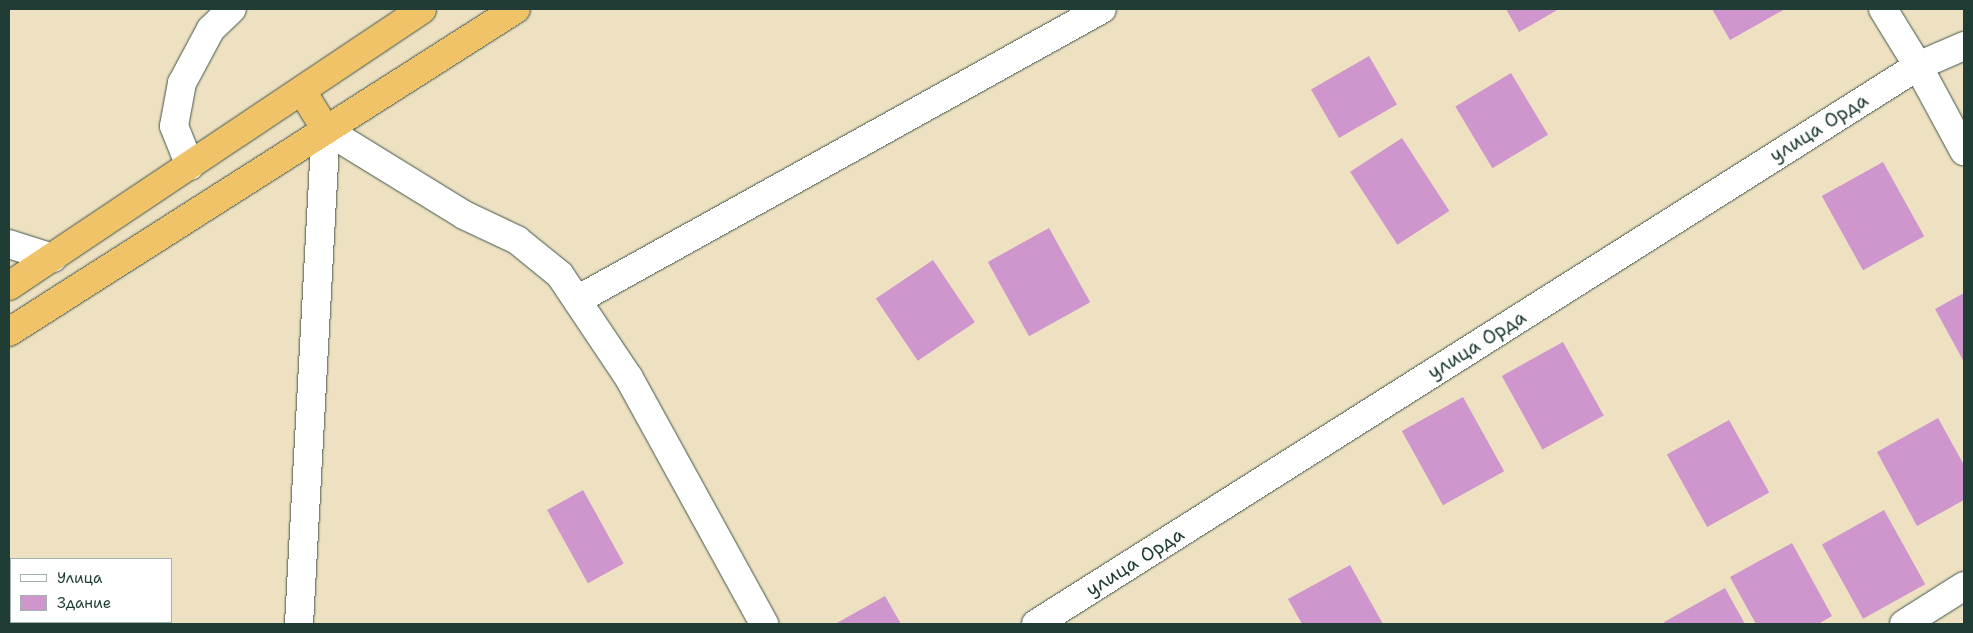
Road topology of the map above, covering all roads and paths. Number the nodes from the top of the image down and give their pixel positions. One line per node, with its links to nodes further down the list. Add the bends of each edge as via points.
1 (232, 9): 11 (street, via 211,28 182,83 174,126)
2 (422, 9): 8 (highway)
3 (516, 9): 9 (highway)
4 (1102, 9): 15 (street)
5 (1882, 9): 7 (street)
6 (1964, 46): 7 (street, улица Орда)
7 (1918, 66): 10 (street); 20 (street, улица Орда)
8 (302, 91): 9 (highway); 11 (highway)
9 (326, 130): 15 (street, via 464,215 517,240 560,275); 16 (highway); 18 (street)
10 (1964, 151)
11 (190, 166): 13 (highway)
12 (9, 244): 13 (street)
13 (53, 258): 14 (highway)
14 (9, 286)
15 (577, 300): 19 (street, via 629,378)
16 (9, 332)
17 (1964, 586): 21 (street)
18 (299, 624)
19 (764, 624)
20 (1036, 624)
21 (1904, 624)

